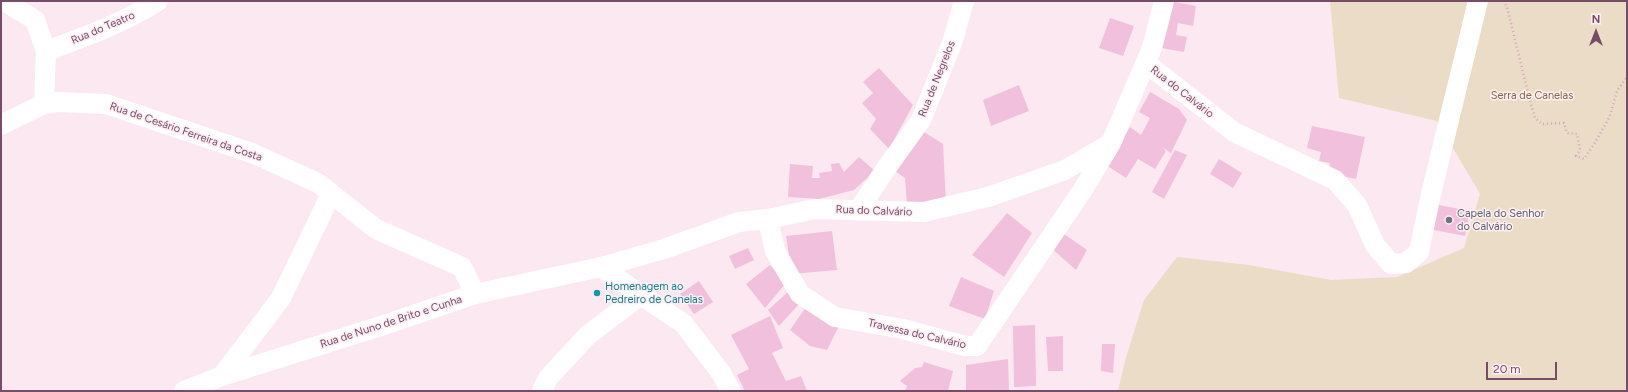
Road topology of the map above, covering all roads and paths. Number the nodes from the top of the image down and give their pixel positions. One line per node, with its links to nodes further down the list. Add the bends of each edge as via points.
1 (4, 1): 7 (street, via 35,20)
2 (158, 1): 7 (street, Rua do Teatro, via 99,31)
3 (964, 1): 14 (street, Rua de Negrelos, via 952,43 921,120)
4 (1164, 1): 8 (street)
5 (1478, 1): 8 (street, Rua do Calvário, via 1419,252 1406,263 1391,264 1375,245 1357,205 1335,180 1234,132)
6 (1503, 1): 9 (path, via 1507,7 1535,118 1542,124 1564,123 1567,133 1577,134 1580,150 1576,156 1584,159 1596,143 1610,116 1617,91)
7 (46, 51): 10 (street)
8 (1146, 63): 12 (street, Rua do Calvário)
9 (1627, 77)
10 (44, 104): 11 (street, Rua de Cesário Ferreira da Costa); 13 (street, Rua de Cesário Ferreira da Costa, via 106,104 252,153 318,183)
11 (1, 124)
12 (1111, 143): 14 (street, Rua do Calvário, via 1065,170 988,197 924,212); 15 (street, Travessa do Calvário, via 1082,191 977,346 965,346 903,329 835,317 800,294 775,251)
13 (331, 194): 17 (street, Rua de Cesário Ferreira da Costa, via 376,229 462,267); 19 (street, via 281,298)
14 (858, 211): 15 (street, Rua do Calvário, via 815,209)
15 (768, 219): 16 (street, Rua do Calvário, via 739,222 664,249)
16 (601, 266): 17 (street, Rua de Nuno de Brito e Cunha); 18 (street)
17 (475, 294): 19 (street, Rua de Nuno de Brito e Cunha)
18 (641, 295): 21 (street, via 588,336 548,378); 22 (street, via 684,324)
19 (222, 376): 20 (street, Rua de Nuno de Brito e Cunha)
20 (184, 391)
21 (542, 391)
22 (731, 391)

